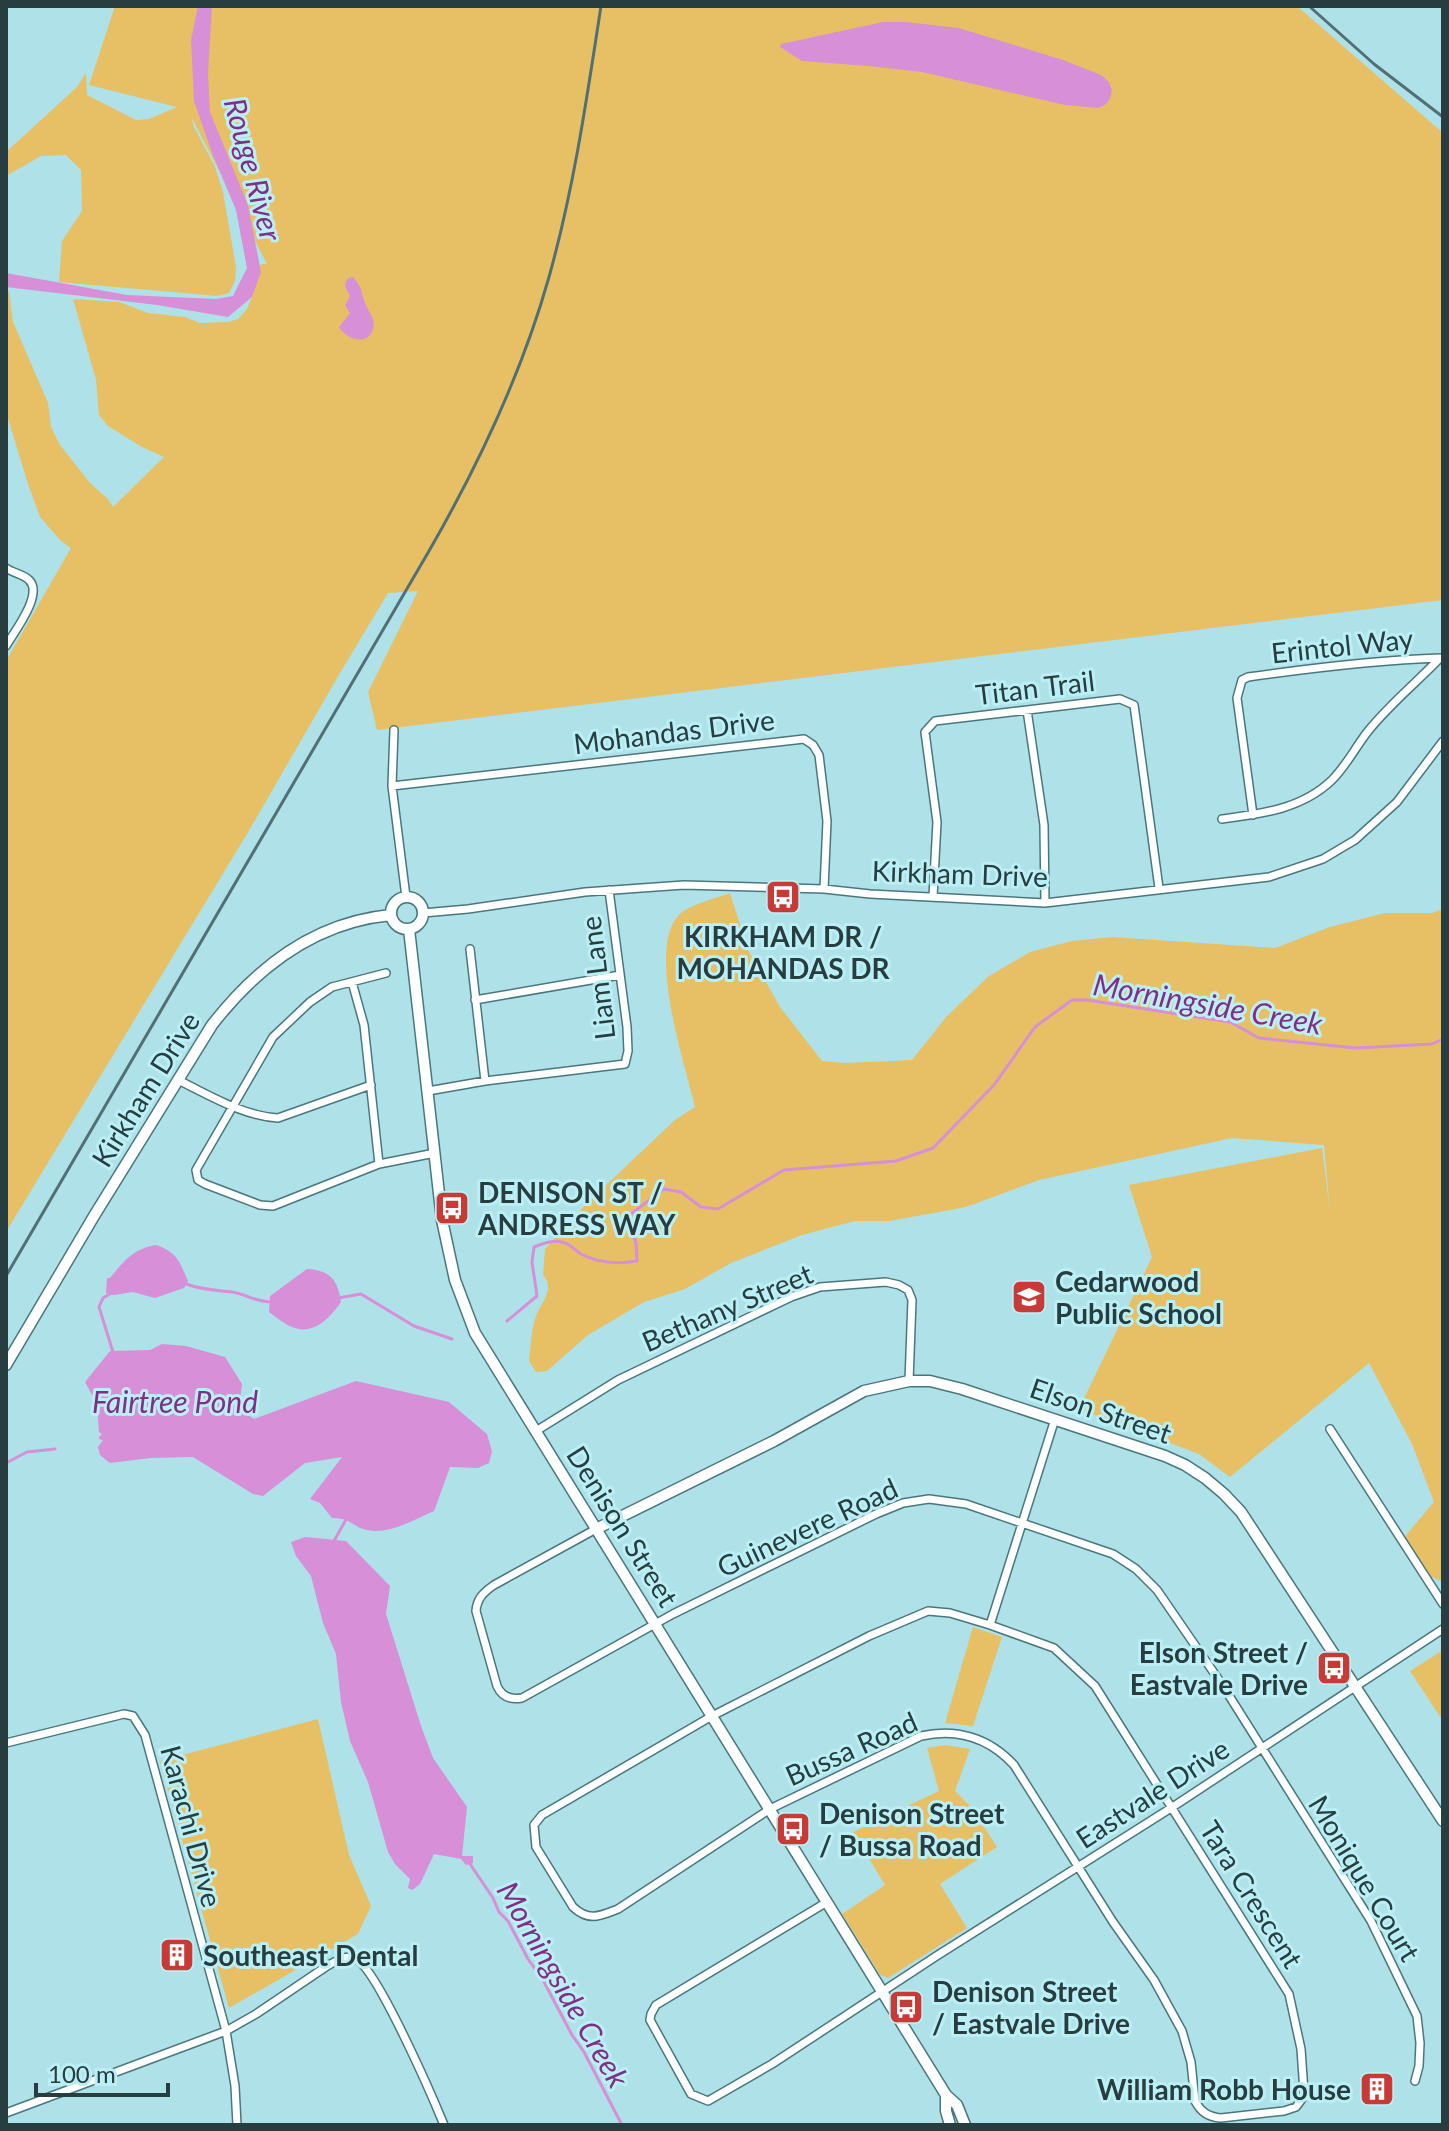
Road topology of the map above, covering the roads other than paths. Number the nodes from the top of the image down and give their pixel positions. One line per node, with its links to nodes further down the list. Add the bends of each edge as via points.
1 (6, 568): 2 (street, via 26,577 34,591)
2 (6, 646)
3 (1442, 658): 8 (street, via 1368,731 1330,782 1301,801); 8 (street, Erintol Way, via 1242,680 1237,698)
4 (1027, 710): 10 (street, Titan Trail, via 1120,699 1134,705); 14 (street, Titan Trail, via 935,721 925,732 937,822); 15 (street, via 1044,825)
5 (394, 730): 7 (street)
6 (1443, 741): 10 (street, Kirkham Drive, via 1397,802 1355,840 1323,859 1269,877)
7 (392, 786): 11 (street, Mohandas Drive, via 804,739 819,755 827,821); 13 (street)
8 (1253, 815): 9 (street)
9 (1222, 819)
10 (1159, 888): 15 (street, Kirkham Drive)
11 (824, 889): 12 (street, Kirkham Drive, via 684,885); 14 (street, Kirkham Drive)
12 (609, 890): 16 (street, Kirkham Drive); 21 (street, Liam Lane)
13 (406, 897): 16 (street, via 419,903); 17 (street, via 396,901)
14 (933, 897): 15 (street, Kirkham Drive)
15 (1045, 903)
16 (423, 913): 18 (street, via 420,923)
17 (391, 915): 18 (street, via 396,925); 24 (street, Kirkham Drive, via 348,922 271,962 225,1008)
18 (409, 929): 27 (street, Denison Street)
19 (470, 949): 23 (street)
20 (386, 973): 22 (street)
21 (620, 975): 23 (street); 25 (street, Liam Lane, via 627,1027 625,1064)
22 (352, 982): 26 (street, via 364,1025); 28 (street, via 332,987 310,1002 273,1037)
23 (475, 1000): 25 (street)
24 (178, 1080): 28 (street); 31 (street, Kirkham Drive)
25 (485, 1081): 27 (street)
26 (371, 1085): 28 (street, via 278,1118); 30 (street)
27 (428, 1091): 29 (street, Denison Street)
28 (232, 1106): 30 (street, via 196,1170 205,1184 273,1206)
29 (435, 1153): 30 (street); 35 (street, Denison Street, via 448,1252 465,1309)
30 (379, 1164)
31 (6, 1365)
32 (909, 1381): 33 (street, Elson Street, via 962,1389); 35 (street, Bethany Street, via 908,1290 886,1282 820,1287 618,1380); 37 (street, Elson Street, via 864,1391)
33 (1055, 1419): 36 (street); 42 (street, Elson Street, via 1165,1456 1224,1494 1251,1526)
34 (1330, 1429): 38 (street)
35 (536, 1431): 37 (street, Denison Street)
36 (1022, 1524): 39 (street, Guinevere Road, via 966,1504 929,1499 903,1503); 40 (street); 45 (street, Guinevere Road, via 1113,1554 1136,1569 1157,1590)
37 (596, 1529): 39 (street, Denison Street); 39 (street, Guinevere Road, via 480,1597 476,1611 500,1693 522,1698)
38 (1443, 1604)
39 (655, 1624): 43 (street, Denison Street)
40 (990, 1625): 43 (street, via 928,1611); 46 (street, via 1054,1648 1095,1686)
41 (1443, 1629): 42 (street, Eastvale Drive)
42 (1356, 1685): 45 (street, Eastvale Drive); 48 (street, Elson Street)
43 (712, 1716): 47 (street, Denison Street); 47 (street, Bussa Road, via 548,1810 534,1825 536,1847 573,1907 588,1917 618,1909)
44 (6, 1743): 52 (street, Karachi Drive, via 133,1716 145,1735)
45 (1262, 1749): 46 (street, Eastvale Drive); 53 (street, Monique Court, via 1371,1921 1408,1996 1420,2043)
46 (1171, 1808): 49 (street, Eastvale Drive); 49 (street, Tara Crescent, via 1289,1994 1304,2092 1296,2107 1221,2118 1205,2114 1195,2101 1182,2031)
47 (770, 1809): 49 (street, Bussa Road, via 912,1740 958,1734 985,1742 1014,1765); 50 (street, Denison Street)
48 (1443, 1821)
49 (1078, 1867): 51 (street, Eastvale Drive)
50 (827, 1902): 51 (street, Denison Street); 51 (street, Eastvale Drive, via 656,2005 650,2020 691,2094 708,2101 717,2097)
51 (882, 1991): 54 (street, Denison Street)
52 (226, 2031): 55 (street); 56 (street, Karachi Drive); 57 (street, via 339,1959 359,1960 381,1992)
53 (1415, 2081)
54 (946, 2095): 58 (street, Denison Street); 59 (street, Denison Street)
55 (6, 2113)
56 (237, 2125)
57 (444, 2125)
58 (950, 2125)
59 (965, 2125)

